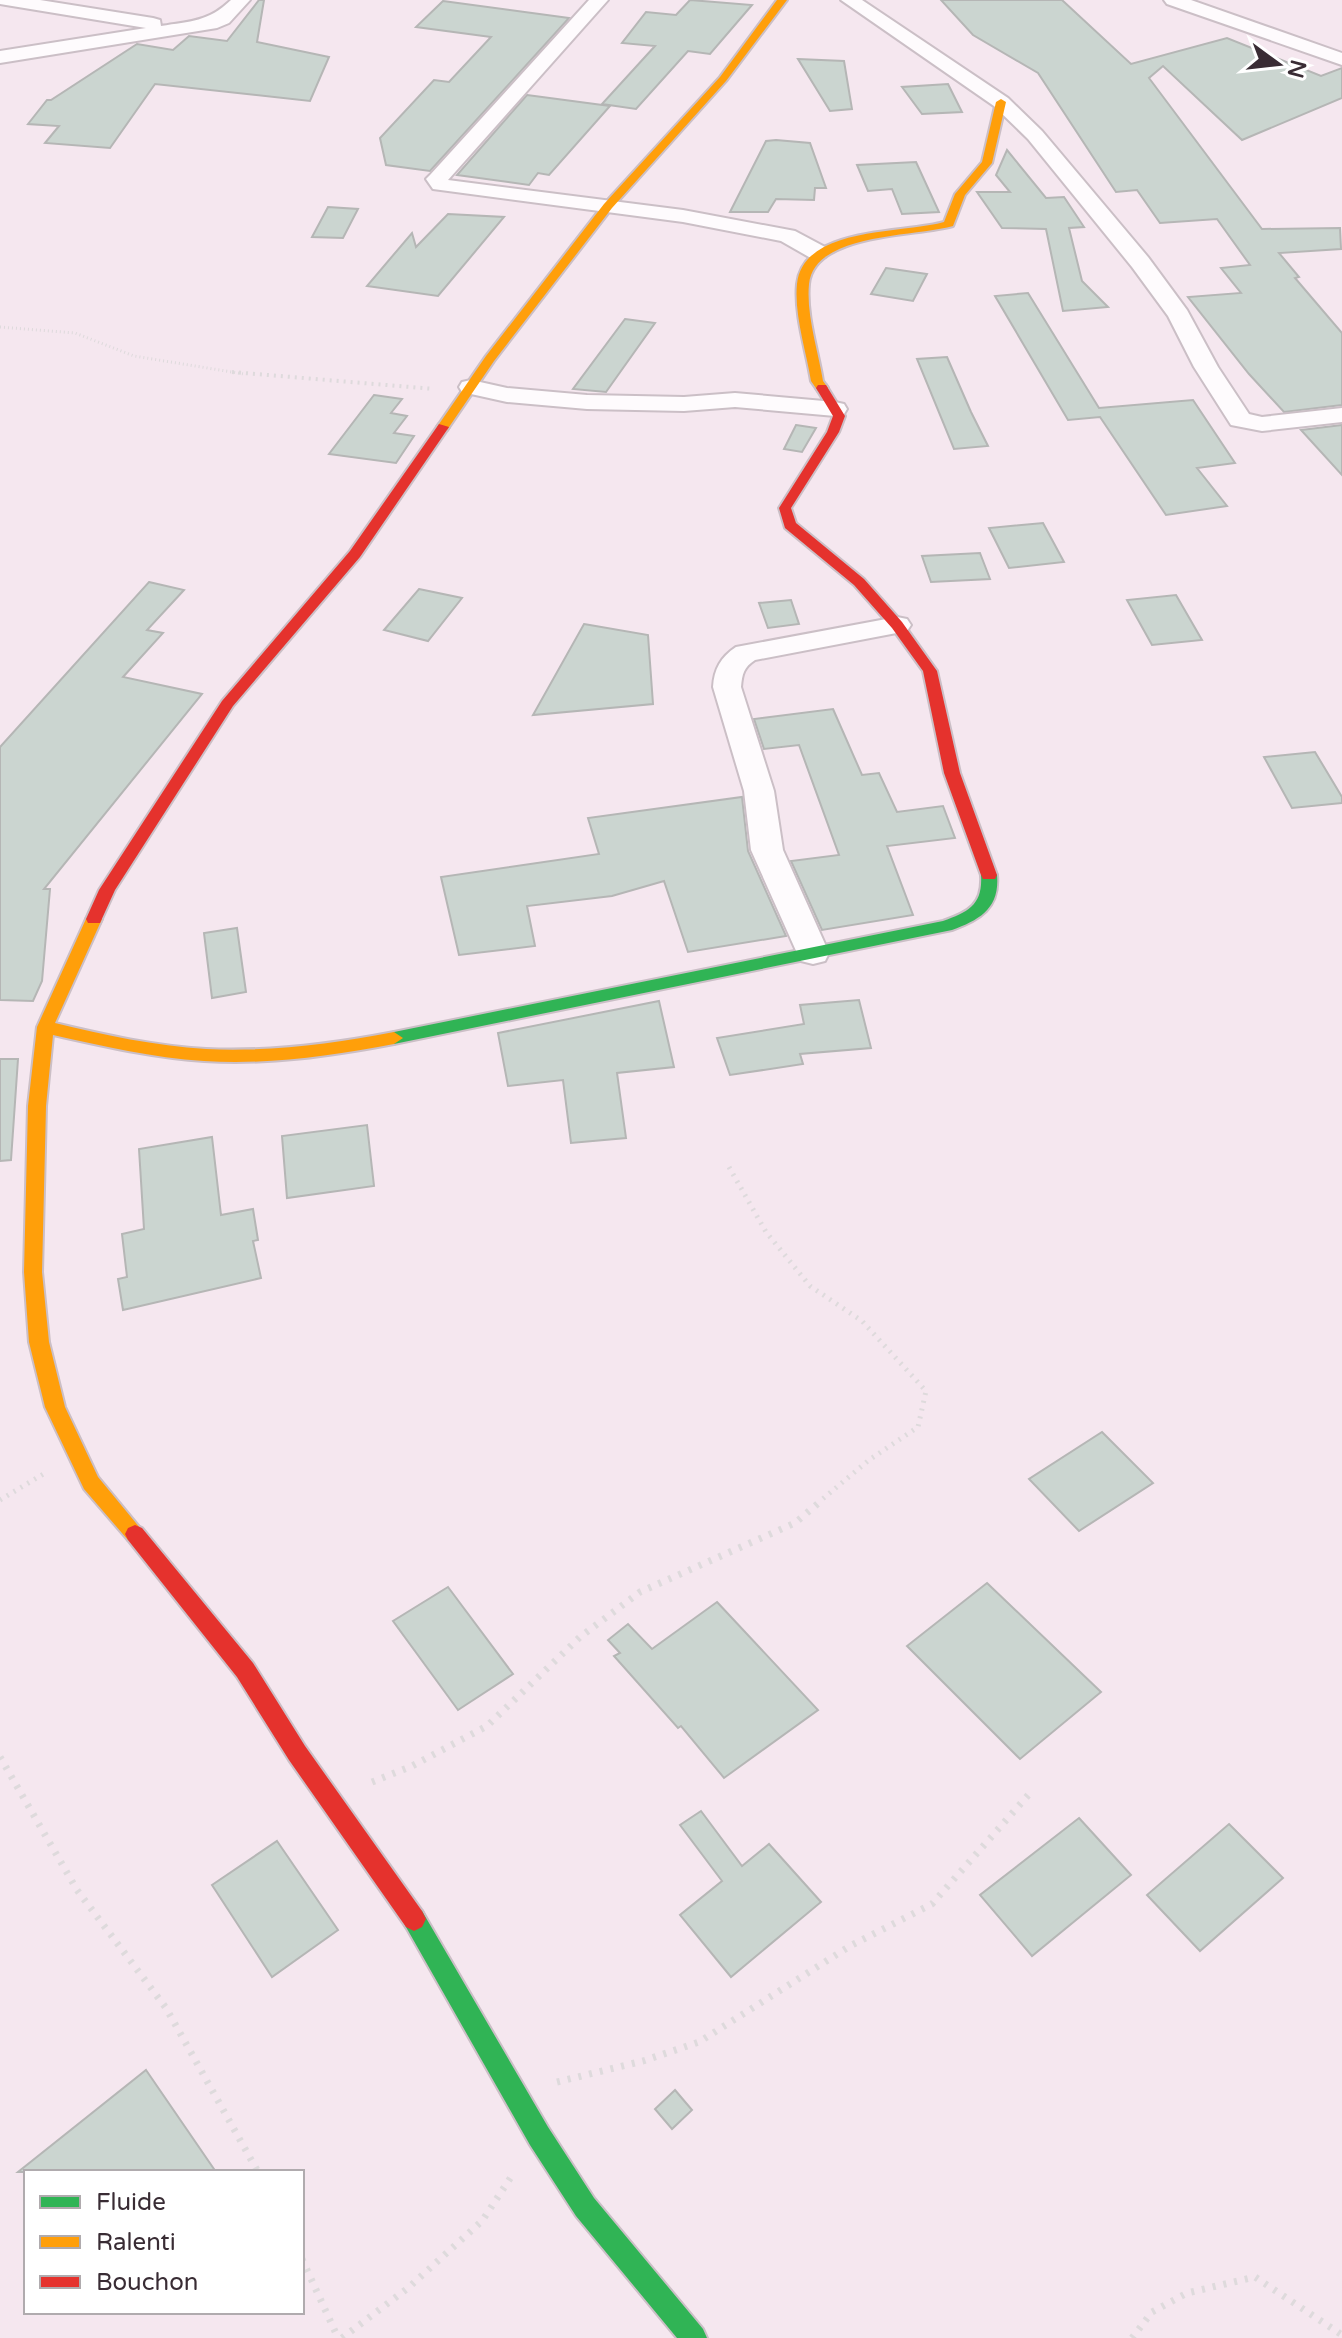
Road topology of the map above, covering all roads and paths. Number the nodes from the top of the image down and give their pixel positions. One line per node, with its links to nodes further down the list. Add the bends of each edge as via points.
1 (6, 0): 7 (street); 8 (street)
2 (241, 0): 9 (street, via 217,22)
3 (599, 0): 14 (street, via 437,179 451,188)
4 (782, 0): 14 (street, via 723,79)
5 (850, 0): 13 (street)
6 (1173, 0): 12 (street)
7 (0, 5)
8 (96, 14): 9 (street); 10 (street, via 65,22)
9 (183, 28): 10 (street)
10 (47, 50): 11 (street)
11 (0, 57)
12 (1342, 59)
13 (1001, 102): 15 (street, via 987,163 961,190 949,223 846,241); 20 (street, via 1065,168 1140,262 1179,315 1240,420 1262,424)
14 (608, 206): 15 (street, via 787,236); 17 (street)
15 (817, 252): 19 (street, via 804,266 803,280 817,381)
16 (0, 327): 18 (path, via 75,333 134,356 248,375)
17 (471, 387): 19 (street, via 587,402 735,400); 23 (street, via 355,554 227,704 107,890)
18 (444, 389)
19 (835, 409): 21 (street, via 837,424 789,498 786,518 859,582)
20 (1342, 415)
21 (897, 625): 22 (street, via 746,653 728,672 727,687 759,791 767,850); 22 (street, via 930,671 952,773 991,887 974,917)
22 (813, 953): 23 (street, via 298,1052 229,1056 167,1051)
23 (45, 1027): 25 (street, via 37,1106 33,1272 39,1342 55,1407)
24 (729, 1167): 29 (path, via 766,1232 810,1286 862,1321 926,1391 918,1427 869,1460 795,1523 640,1592 580,1637 487,1726 412,1766)
25 (78, 1455): 26 (path); 29 (street, via 91,1483 245,1670)
26 (0, 1500)
27 (0, 1757): 32 (path, via 77,1890 166,2008)
28 (1030, 1793): 30 (path, via 932,1904 850,1946 699,2042)
29 (330, 1800): 30 (street, via 402,1899)
30 (514, 2093): 31 (street)
31 (539, 2136): 35 (path, via 482,2221 408,2288); 36 (street, via 585,2207)
32 (257, 2170)
33 (304, 2263): 35 (path)
34 (1342, 2335): 37 (path, via 1255,2277 1187,2293 1152,2312)
35 (340, 2338)
36 (694, 2338)
37 (1132, 2338)

